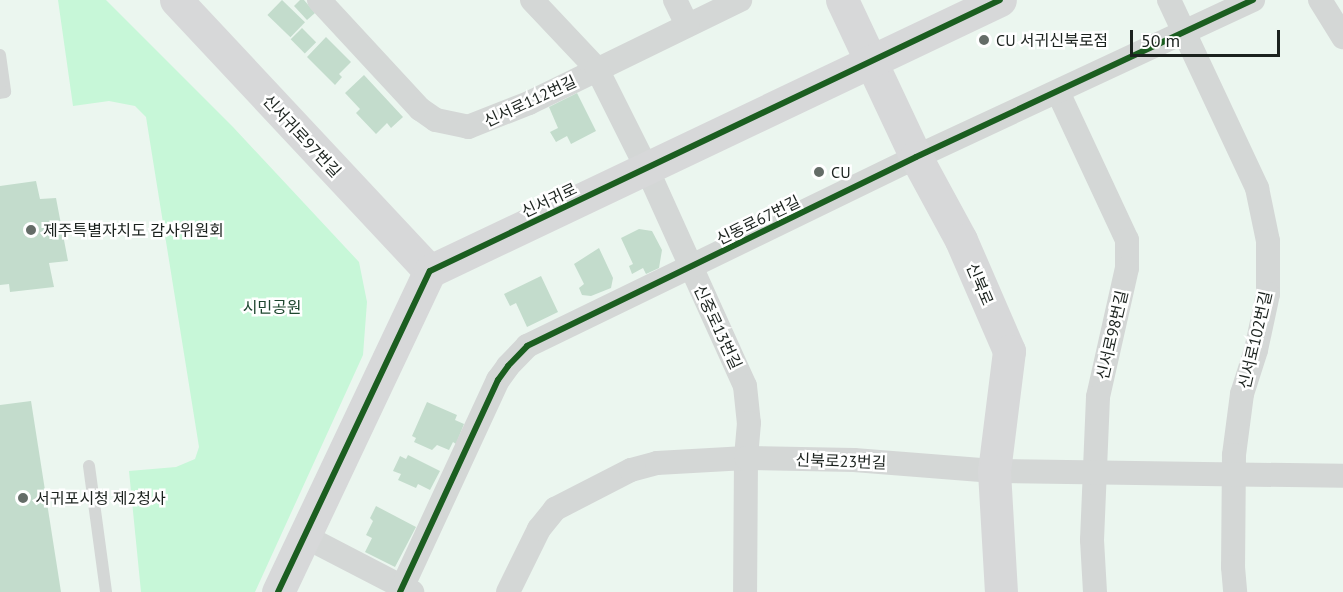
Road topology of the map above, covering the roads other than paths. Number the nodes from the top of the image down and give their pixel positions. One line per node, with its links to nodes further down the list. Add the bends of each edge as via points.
1 (176, 0): 22 (street, 신서귀로97번길)
2 (319, 0): 16 (street, 신서로112번길, via 420,109 452,125 468,128 488,122)
3 (532, 0): 16 (street, 신중로13번길)
4 (675, 0): 11 (street)
5 (740, 0): 11 (street, 신서로112번길)
6 (842, 0): 15 (street, 신북로)
7 (1000, 0): 15 (street, 신서귀로)
8 (1169, 0): 12 (street, 신서로102번길)
9 (1253, 0): 12 (street, 신동로67번길)
10 (1320, 0): 13 (street)
11 (687, 25): 16 (street, 신서로112번길)
12 (1184, 33): 18 (street, 신동로67번길); 27 (street, 신서로102번길, via 1257,188 1268,241 1268,294 1242,394)
13 (1343, 37)
14 (0, 55): 17 (lane, via 5,92)
15 (871, 61): 19 (street, 신북로); 20 (street, 신서귀로)
16 (597, 69): 20 (street, 신중로13번길)
17 (0, 93)
18 (1058, 93): 19 (street, 신동로67번길); 26 (street, 신서로98번길, via 1127,240 1127,268 1098,397)
19 (916, 157): 21 (street, 신동로67번길); 25 (street, 신북로, via 962,240 1009,351)
20 (646, 169): 21 (street, 신중로13번길); 22 (street, 신서귀로)
21 (690, 268): 23 (street, 신중로13번길, via 745,386); 30 (street, 신동로67번길, via 527,346 508,366 498,380)
22 (429, 271): 29 (street)
23 (746, 458): 25 (street, 신북로23번길, via 854,460); 33 (street, 신북로23번길, via 645,466 565,502 539,529); 34 (street, 신중로13번길)
24 (89, 466): 31 (lane)
25 (994, 471): 26 (street, 신북로23번길); 35 (street, 신북로)
26 (1095, 473): 27 (street, 신북로23번길); 36 (street, 신서로98번길)
27 (1233, 475): 28 (street, 신북로23번길); 37 (street, 신서로102번길)
28 (1343, 476)
29 (304, 536): 30 (street); 32 (street)
30 (404, 590)
31 (106, 592)
32 (278, 592)
33 (508, 592)
34 (745, 592)
35 (1001, 592)
36 (1095, 592)
37 (1235, 592)

